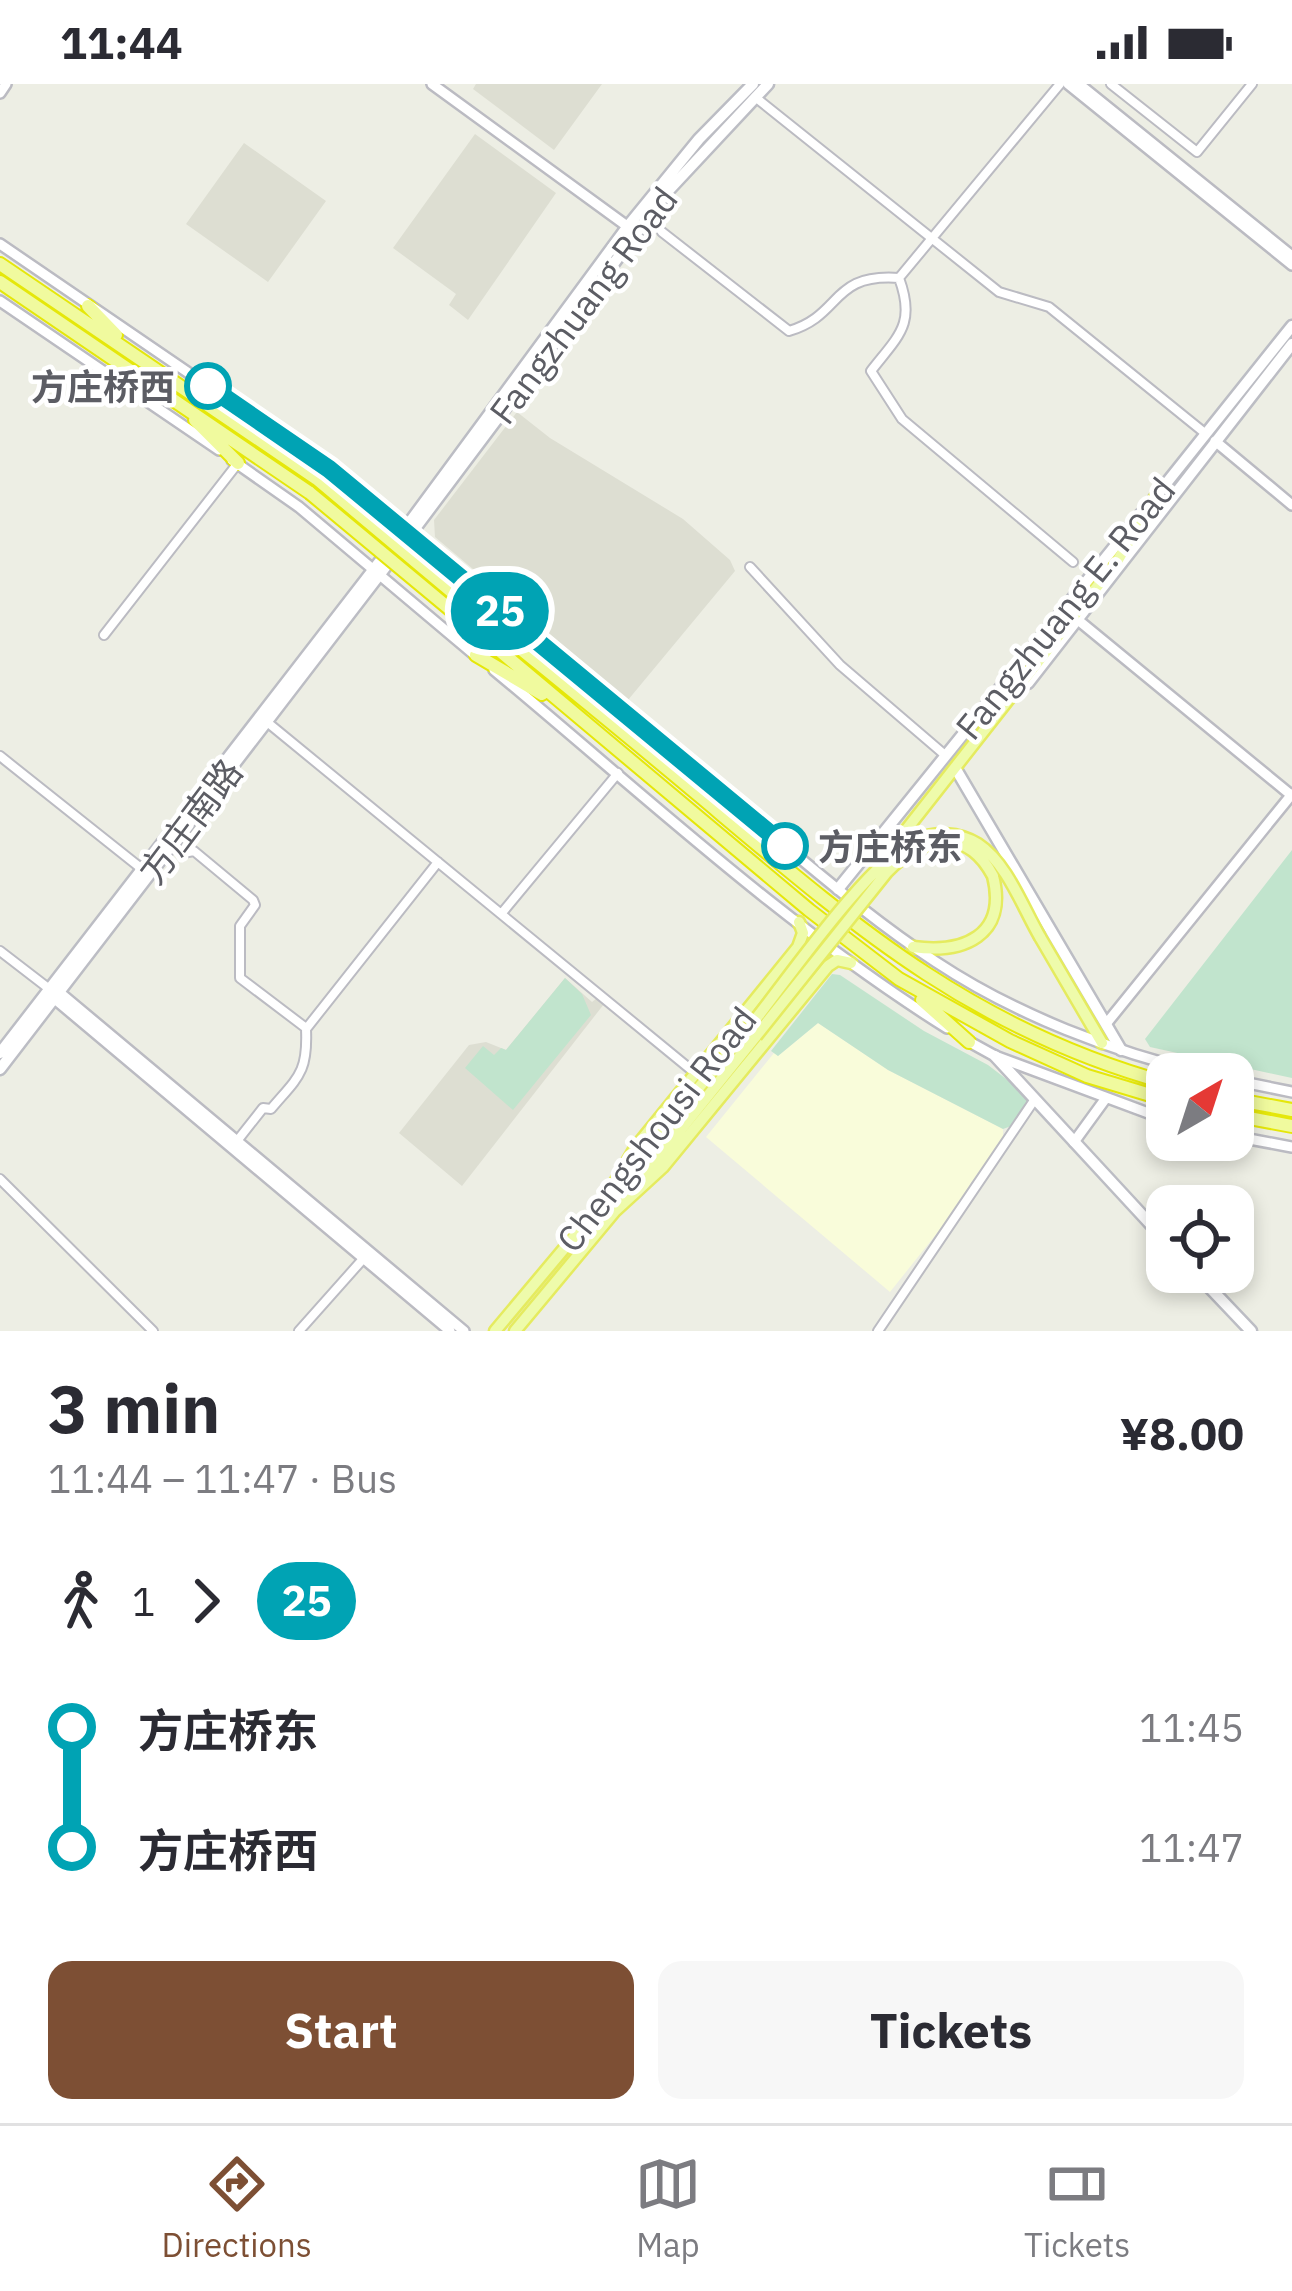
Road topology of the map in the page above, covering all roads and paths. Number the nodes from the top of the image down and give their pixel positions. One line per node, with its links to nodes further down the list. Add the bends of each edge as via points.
1 (7, 84): 9 (street)
2 (432, 84): 10 (street)
3 (767, 84): 8 (main road)
4 (1064, 84): 12 (street); 16 (street)
5 (1111, 84): 6 (street, via 1198,152)
6 (1252, 84)
7 (1084, 86): 14 (street)
8 (754, 91): 10 (main road, Fangzhuang Road, via 699,139); 12 (street)
9 (0, 93)
10 (632, 229): 29 (main road, Fangzhuang Road)
11 (662, 232): 17 (street, via 789,332 813,324 856,280)
12 (929, 240): 17 (street); 25 (street, via 999,292 1049,307)
13 (0, 244): 20 (street)
14 (1292, 256)
15 (0, 264): 23 (highway)
16 (1292, 266)
17 (898, 278): 30 (street, via 908,304 904,328 871,371 902,419)
18 (0, 282): 24 (highway)
19 (0, 301): 26 (street)
20 (88, 306): 23 (highway); 29 (street, via 297,445)
21 (1292, 326): 25 (main road, Fangzhuang E. Road)
22 (1292, 344): 25 (main road)
23 (138, 357): 34 (highway, bridge, via 317,479)
24 (178, 402): 26 (highway); 34 (highway, bridge)
25 (1210, 438): 27 (main road, Fangzhuang E. Road); 28 (street); 33 (main road)
26 (238, 464): 32 (street); 35 (street)
27 (1156, 496): 39 (main road, Fangzhuang E. Road); 49 (main road, bridge, via 1118,560)
28 (1292, 505)
29 (407, 532): 32 (main road, Fangzhuang Road); 45 (street)
30 (1073, 562)
31 (750, 567): 39 (street, via 840,665)
32 (375, 570): 36 (street); 38 (main road, 方庄南路); 48 (main road, 方庄南路)
33 (1078, 620): 41 (main road); 44 (street)
34 (485, 629): 37 (highway); 42 (highway)
35 (104, 635)
36 (476, 656): 37 (highway); 43 (street)
37 (569, 709): 57 (highway)
38 (266, 721): 46 (main road, 方庄南路); 47 (street)
39 (945, 754): 50 (main road, Fangzhuang E. Road)
40 (1, 759): 48 (street)
41 (957, 771): 51 (main road); 61 (main road)
42 (672, 772): 45 (highway); 72 (highway, via 933,981 1050,1041)
43 (618, 773): 52 (street); 53 (street)
44 (1292, 795): 61 (street)
45 (736, 805): 50 (street)
46 (172, 844): 58 (main road, 方庄南路); 62 (street, via 194,851 253,900 240,926 240,978)
47 (438, 862): 52 (street); 62 (street)
48 (142, 869): 58 (main road, 方庄南路)
49 (868, 879): 63 (main road, bridge); 65 (main road, bridge, via 932,835 959,836 990,855)
50 (838, 889): 51 (street)
51 (853, 901): 54 (street)
52 (502, 914): 71 (street)
53 (799, 922): 56 (street); 59 (main road, Chengshousi Road, via 798,947)
54 (913, 946): 63 (main road, bridge, via 952,949 977,937 994,911 992,876 979,856 933,842 909,853); 65 (street, via 1020,1008)
55 (0, 951): 58 (street)
56 (851, 963): 60 (main road, Chengshousi Road, via 827,966); 64 (street)
57 (899, 979): 64 (highway); 75 (highway, via 1010,1041)
58 (54, 994): 67 (main road); 70 (main road, 方庄南路); 84 (street); 91 (street)
59 (753, 1003): 60 (main road, via 775,1002); 71 (main road, Chengshousi Road)
60 (779, 1024): 89 (main road, Chengshousi Road, via 663,1167)
61 (1106, 1024): 66 (main road)
62 (307, 1029): 84 (street, via 302,1072)
63 (752, 1032): 88 (main road); 89 (main road)
64 (969, 1042): 68 (street)
65 (1102, 1043): 66 (street)
66 (1121, 1050): 69 (street)
67 (0, 1053)
68 (995, 1056): 76 (street); 77 (main road)
69 (1146, 1058)
70 (0, 1070)
71 (695, 1073): 88 (main road, Chengshousi Road)
72 (1146, 1075)
73 (1254, 1084): 74 (street)
74 (1292, 1092)
75 (1146, 1094)
76 (1106, 1098): 80 (street); 85 (street)
77 (1035, 1100): 85 (main road); 100 (street)
78 (1254, 1104): 79 (highway)
79 (1292, 1110)
80 (1146, 1112)
81 (1254, 1119): 82 (highway)
82 (1292, 1126)
83 (1254, 1140): 86 (street)
84 (237, 1141): 97 (street)
85 (1074, 1142): 90 (main road)
86 (1292, 1147)
87 (0, 1179): 94 (street)
88 (604, 1201): 98 (main road, Chengshousi Road)
89 (615, 1211): 99 (main road, Chengshousi Road)
90 (1146, 1219)
91 (363, 1258): 95 (street); 96 (street)
92 (1214, 1293): 93 (main road)
93 (1246, 1329)
94 (153, 1331)
95 (299, 1331)
96 (450, 1331)
97 (464, 1331)
98 (495, 1331)
99 (515, 1331)
100 (878, 1331)

